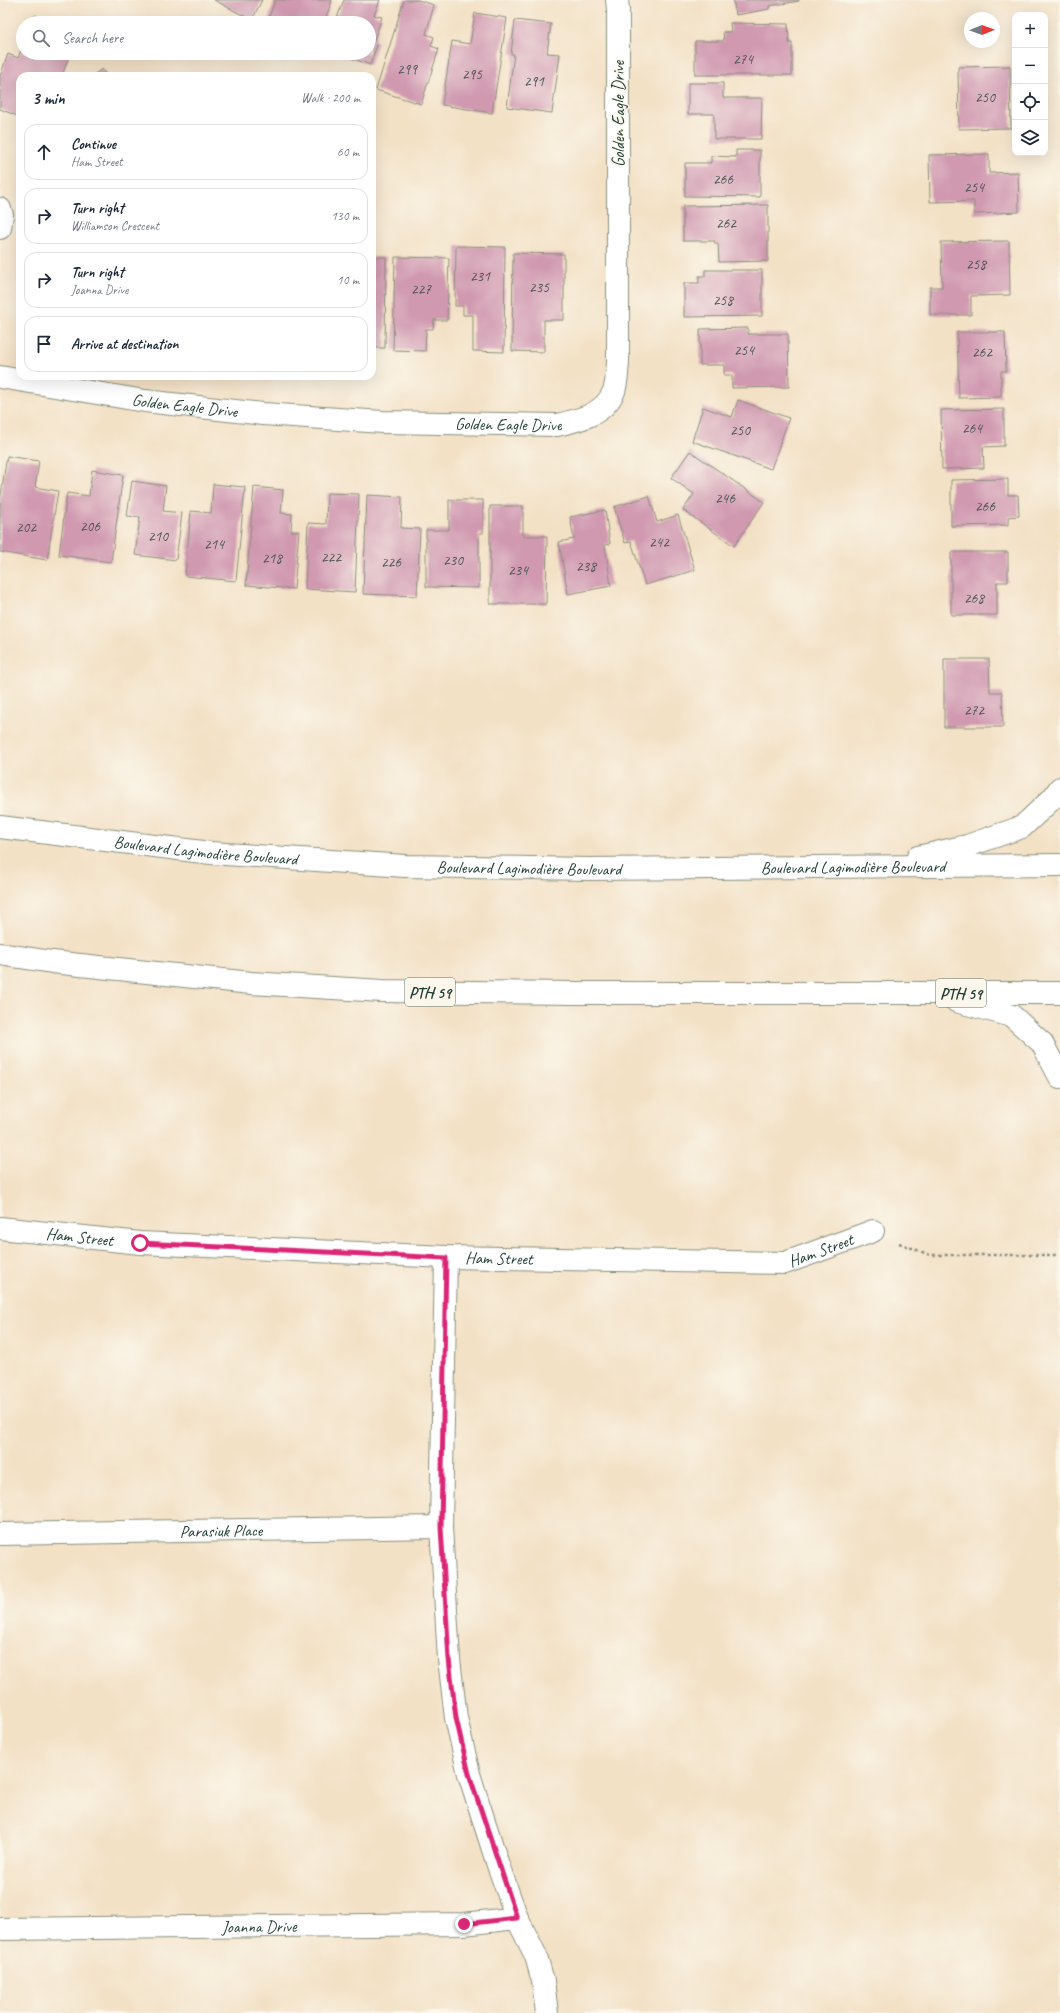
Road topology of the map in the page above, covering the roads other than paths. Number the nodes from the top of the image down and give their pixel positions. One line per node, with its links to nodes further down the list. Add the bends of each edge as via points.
1 (616, 0): 6 (street, Golden Eagle Drive, via 618,363 614,391 600,411 583,419 557,425 383,422 263,414 145,401)
2 (0, 209): 3 (street)
3 (0, 228)
4 (0, 377): 5 (street, Golden Eagle Drive)
5 (16, 380)
6 (18, 380)
7 (1060, 788): 10 (street, via 1022,827 968,846)
8 (0, 827): 10 (street, Boulevard Lagimodière Boulevard, via 211,853 405,866)
9 (1060, 865): 10 (street, Boulevard Lagimodière Boulevard)
10 (880, 866)
11 (0, 954): 12 (street, PTH 59, via 52,962 252,983 382,991)
12 (863, 993): 13 (street, PTH 59); 14 (street, via 963,1002 1012,1016 1042,1043)
13 (1060, 993)
14 (1060, 1077)
15 (0, 1228): 17 (street, Ham Street, via 140,1243)
16 (872, 1232): 17 (street, Ham Street, via 785,1263)
17 (446, 1258): 18 (street)
18 (441, 1527): 19 (street, Parasiuk Place); 20 (street, via 449,1659 456,1718 469,1774)
19 (0, 1534)
20 (517, 1918): 21 (street, Joanna Drive, via 464,1924); 22 (street, via 536,1956 543,1981)
21 (0, 1929)
22 (547, 2013)

